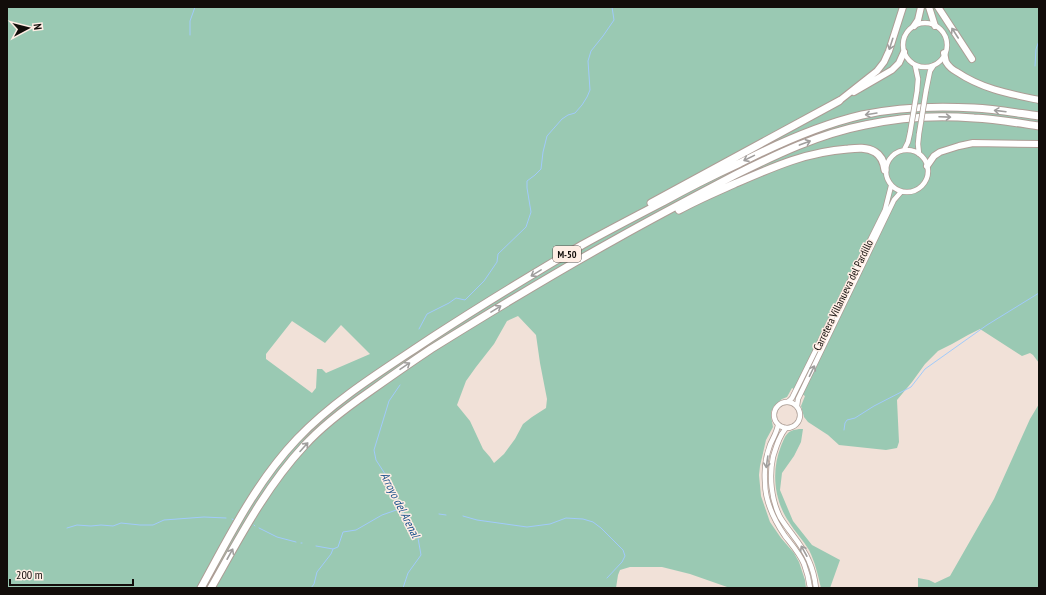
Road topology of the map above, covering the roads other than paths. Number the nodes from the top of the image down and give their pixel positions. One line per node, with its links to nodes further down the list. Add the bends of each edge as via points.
1 (903, 7): 13 (highway, one-way to 13, via 884,62)
2 (921, 7): 5 (highway)
3 (929, 7): 6 (highway)
4 (938, 7): 9 (highway, one-way to 4)
5 (914, 26): 6 (street, via 928,23); 7 (street, via 904,40)
6 (935, 26): 8 (street, via 945,38)
7 (904, 52): 10 (street); 13 (highway, via 892,70)
8 (944, 53): 11 (street); 12 (highway, via 951,68 966,78 994,90)
9 (972, 59)
10 (915, 65): 11 (street); 17 (street, bridge, via 917,91 910,133)
11 (934, 65): 18 (street, bridge, via 930,71 926,91 919,134)
12 (1039, 100)
13 (839, 101): 23 (highway, via 632,214)
14 (1039, 116): 23 (highway, M-50, one-way to 23, via 975,108 937,107 902,109 828,124 755,155)
15 (1039, 126): 24 (highway, M-50, one-way to 15, via 760,163 831,133 874,123 938,116)
16 (1039, 144): 19 (highway, via 973,143 940,152)
17 (904, 150): 18 (street); 20 (street, via 889,159)
18 (919, 154): 19 (street)
19 (927, 166): 22 (street, via 928,173 923,186 913,192)
20 (886, 170): 21 (street); 24 (highway, via 878,154 865,148 819,152 797,158 690,204 619,241)
21 (891, 186): 22 (street); 25 (street, Carretera Villanueva del Pardillo, via 885,210)
22 (901, 192): 26 (street, Carretera Villanueva del Pardillo, one-way to 22, via 798,399 894,200)
23 (583, 245): 29 (highway, M-50, one-way to 29, via 398,360 342,399 315,422 285,453 264,480)
24 (596, 250): 30 (highway, M-50, one-way to 24, via 272,486 321,429 404,367 462,329)
25 (788, 402): 26 (street); 27 (street, via 775,410)
26 (797, 406): 28 (street, via 800,411 798,422 791,428)
27 (778, 425): 28 (street); 31 (street, one-way to 31, via 766,462 768,503 775,519 804,563)
28 (786, 428): 32 (street, one-way to 28, via 802,546 780,517 774,501 772,463 776,447)
29 (201, 588)
30 (211, 588)
31 (810, 588)
32 (816, 588)

